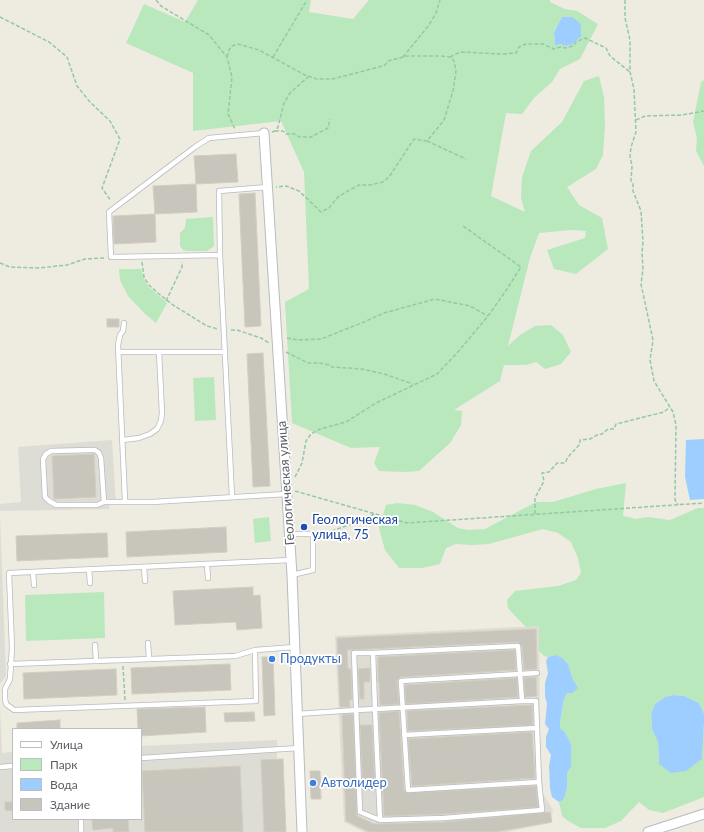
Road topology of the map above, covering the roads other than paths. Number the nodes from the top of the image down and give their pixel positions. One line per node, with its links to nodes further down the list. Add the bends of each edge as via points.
1 (264, 133): 2 (street, Геологическая улица); 3 (lane, via 209,138 109,212 111,257)
2 (268, 188): 3 (lane, via 219,191); 9 (street, Геологическая улица)
3 (220, 255): 7 (lane)
4 (124, 323): 5 (lane)
5 (119, 352): 6 (lane); 8 (lane)
6 (159, 352): 7 (lane); 8 (lane, via 162,420 157,429 150,434)
7 (225, 352): 10 (lane)
8 (122, 440): 12 (lane)
9 (286, 491): 10 (lane); 13 (street, Геологическая улица)
10 (232, 497): 12 (lane)
11 (104, 502): 11 (lane, via 97,505 64,506 48,501 45,497 43,459 46,454 51,451 96,450 101,458); 12 (lane)
12 (125, 502)
13 (289, 534): 14 (street, Геологическая улица); 19 (lane, via 312,534 313,570)
14 (291, 560): 15 (lane); 19 (street, Геологическая улица)
15 (207, 564): 16 (lane); 20 (lane)
16 (144, 567): 17 (lane); 21 (lane)
17 (89, 570): 18 (lane); 22 (lane)
18 (33, 572): 23 (lane); 31 (lane, via 9,573 12,648)
19 (292, 575): 26 (street, Геологическая улица)
20 (208, 578)
21 (145, 580)
22 (90, 583)
23 (34, 585)
24 (148, 643): 29 (lane)
25 (95, 645): 30 (lane)
26 (295, 647): 27 (lane); 39 (street, Геологическая улица)
27 (255, 650): 29 (lane, via 235,656); 34 (lane, via 256,701 14,710)
28 (373, 653): 33 (lane, via 518,646); 37 (lane); 38 (lane, via 354,654)
29 (149, 659): 30 (lane)
30 (96, 661): 31 (lane)
31 (10, 664): 34 (lane, via 10,679)
32 (537, 673): 33 (lane)
33 (520, 675): 35 (lane); 36 (lane, via 401,681)
34 (2, 698)
35 (522, 702): 36 (lane); 40 (lane, via 536,701)
36 (403, 708): 37 (lane); 41 (lane)
37 (375, 709): 38 (lane); 49 (lane)
38 (357, 710): 39 (lane); 49 (lane, via 360,812)
39 (297, 714): 42 (street, Геологическая улица)
40 (537, 728): 41 (lane); 46 (lane)
41 (404, 735): 46 (lane, via 408,790)
42 (299, 748): 43 (lane); 51 (street, Геологическая улица)
43 (142, 758)
44 (12, 766): 45 (lane)
45 (0, 767)
46 (539, 782): 49 (lane, via 542,810)
47 (704, 814): 52 (street)
48 (81, 820): 50 (lane)
49 (380, 820)
50 (81, 832)
51 (302, 832)
52 (648, 832)

